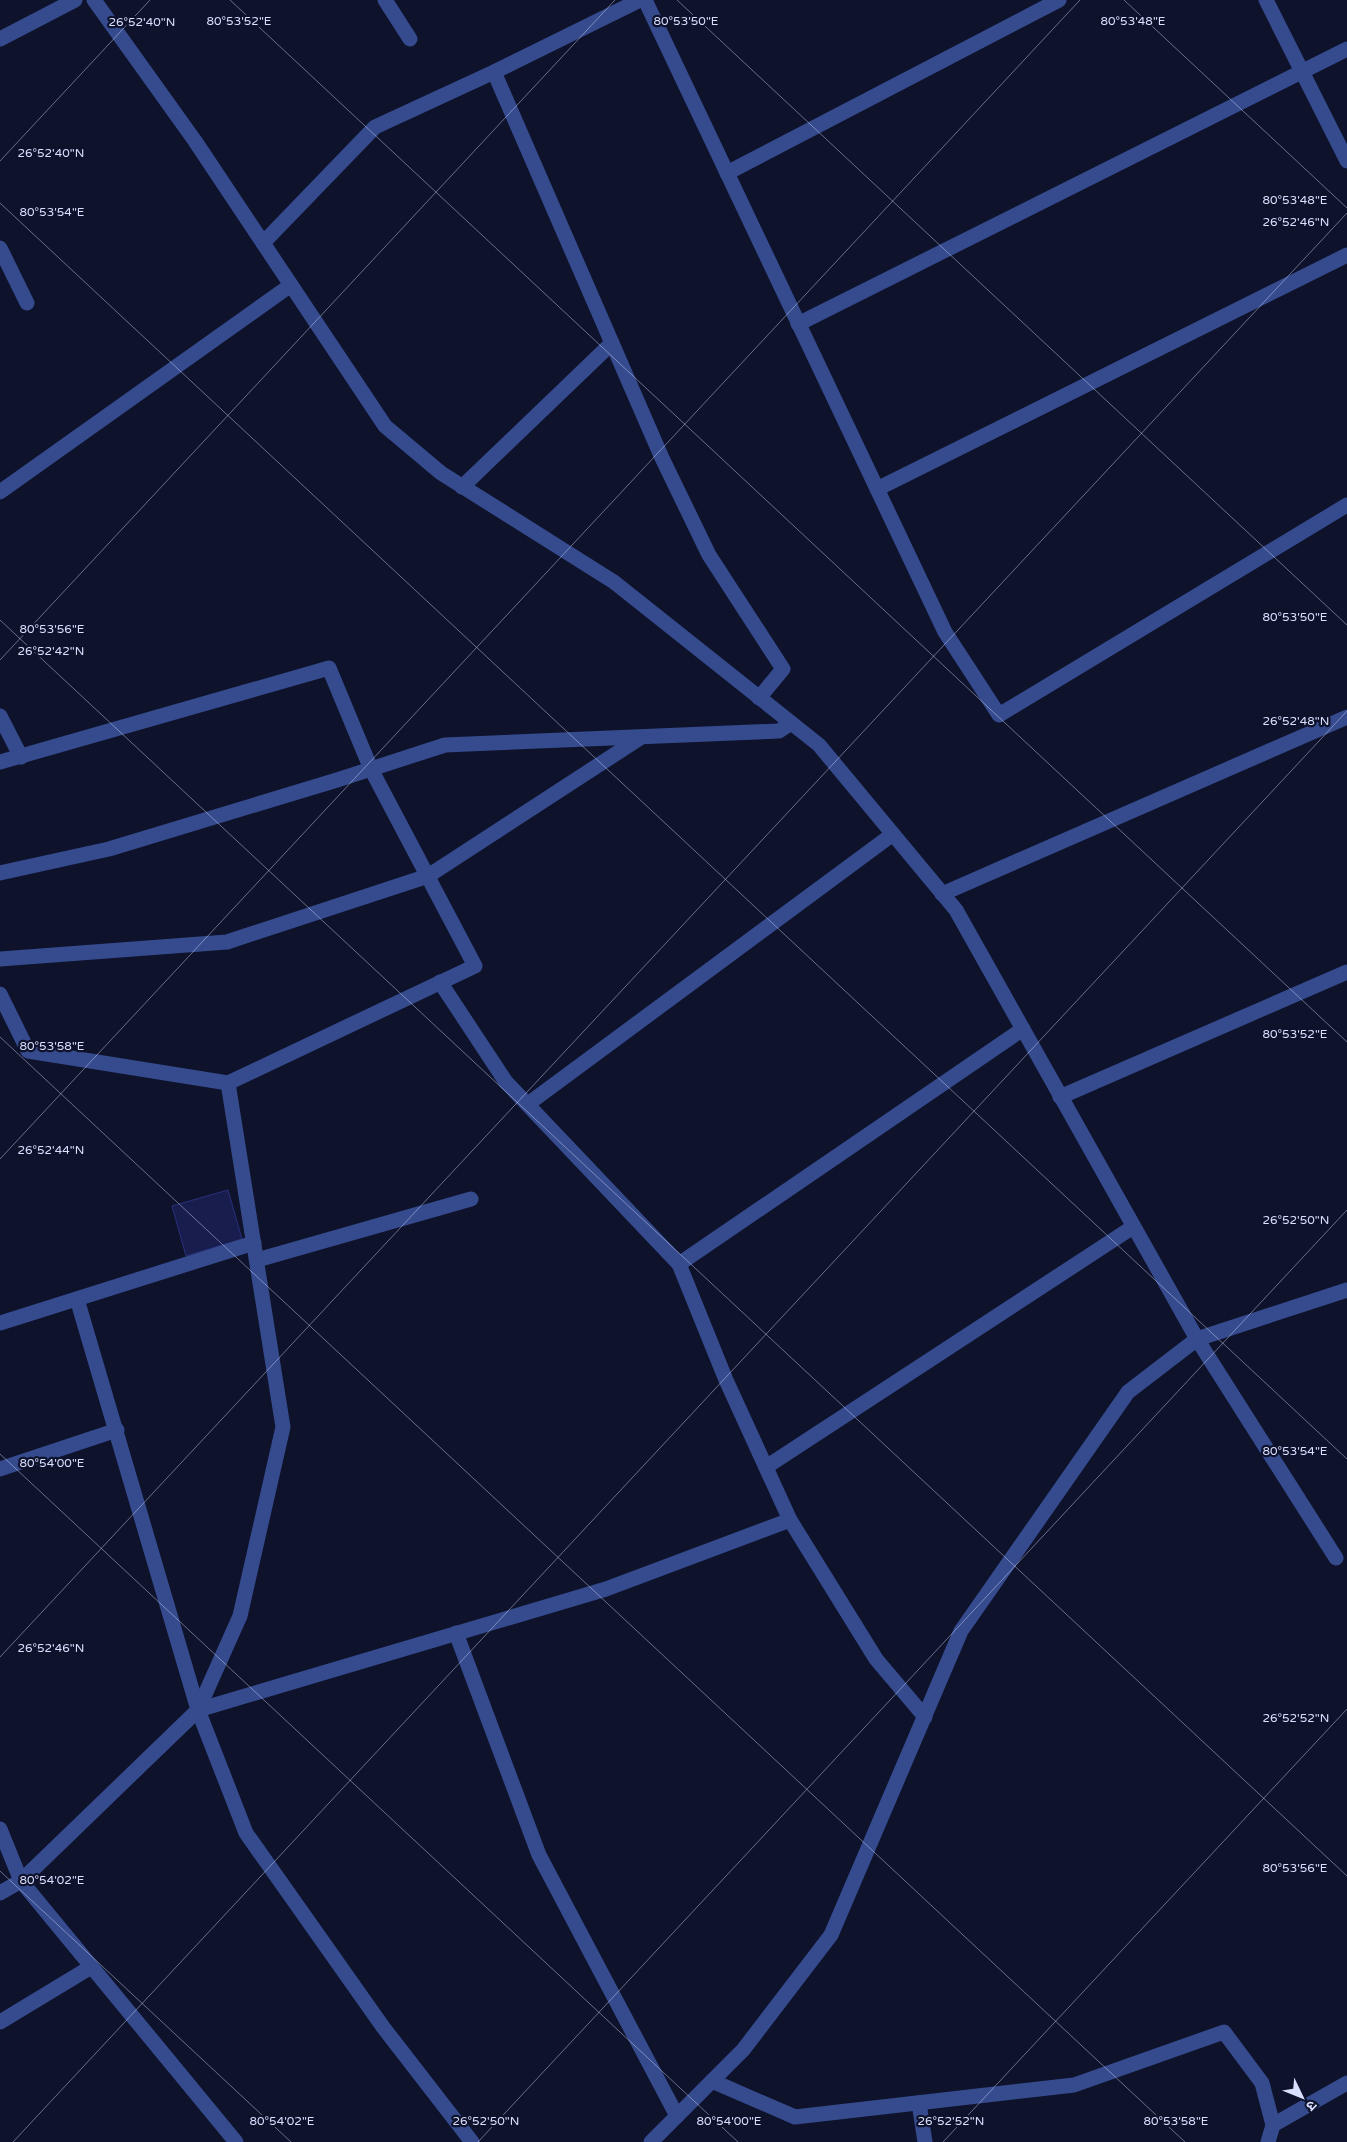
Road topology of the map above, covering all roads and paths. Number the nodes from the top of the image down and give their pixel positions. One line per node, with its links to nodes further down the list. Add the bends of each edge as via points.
1 (75, 0): 9 (street)
2 (94, 0): 15 (street)
3 (385, 0): 8 (street)
4 (640, 0): 11 (street)
5 (645, 0): 14 (street)
6 (1059, 0): 14 (street)
7 (1266, 0): 12 (street)
8 (410, 38)
9 (0, 39)
10 (1347, 49): 12 (street)
11 (494, 72): 15 (street, via 375,126); 21 (street)
12 (1302, 72): 13 (street); 20 (street)
13 (1347, 161)
14 (727, 173): 20 (street)
15 (263, 242): 18 (street)
16 (0, 248): 19 (street)
17 (1347, 255): 23 (street)
18 (291, 285): 22 (street, via 385,426); 24 (street)
19 (27, 303)
20 (798, 324): 23 (street)
21 (612, 343): 22 (street); 26 (street, via 709,555 783,669)
22 (462, 487): 26 (street, via 614,582)
23 (877, 489): 25 (street, via 945,632 999,715)
24 (0, 492)
25 (1347, 505)
26 (759, 698): 29 (street)
27 (0, 716): 31 (street)
28 (1347, 717): 37 (street)
29 (791, 723): 30 (street, via 780,731); 34 (street, via 819,746)
30 (641, 737): 33 (street, via 445,745); 36 (street)
31 (21, 757): 32 (street); 33 (street, via 329,668)
32 (0, 762)
33 (371, 770): 35 (street, via 109,848); 36 (street)
34 (892, 834): 37 (street); 45 (street)
35 (0, 873)
36 (428, 876): 38 (street, via 227,942); 40 (street, via 475,966)
37 (942, 894): 42 (street, via 956,910)
38 (0, 959)
39 (1347, 972): 44 (street)
40 (440, 982): 43 (street); 45 (street, via 506,1082)
41 (0, 994): 43 (street, via 28,1051)
42 (1023, 1029): 44 (street); 50 (street)
43 (228, 1084): 48 (street)
44 (1060, 1097): 47 (street)
45 (528, 1104): 50 (street)
46 (471, 1199): 49 (street)
47 (1133, 1226): 54 (street); 56 (street)
48 (254, 1242): 49 (street); 52 (street)
49 (257, 1260): 61 (street, via 283,1427 240,1616)
50 (679, 1264): 56 (street)
51 (1347, 1290): 54 (street)
52 (77, 1299): 53 (street); 55 (street)
53 (0, 1323)
54 (1197, 1339): 59 (street); 62 (street, via 1128,1392 961,1631)
55 (117, 1430): 57 (street); 61 (street)
56 (766, 1467): 58 (street)
57 (0, 1469)
58 (790, 1520): 60 (street, via 606,1589); 62 (street, via 876,1659)
59 (1336, 1558)
60 (456, 1633): 61 (street); 71 (street, via 539,1855)
61 (198, 1710): 64 (street); 74 (street, via 246,1833 383,2027)
62 (925, 1717): 68 (street, via 831,1935 743,2050)
63 (0, 1829): 64 (street)
64 (21, 1881): 65 (street); 66 (street)
65 (0, 1893)
66 (91, 1967): 67 (street); 73 (street)
67 (0, 2022)
68 (712, 2081): 70 (street, via 795,2117); 71 (street)
69 (1347, 2083): 72 (street)
70 (919, 2103): 72 (street, via 1074,2085 1224,2032 1262,2083); 76 (street)
71 (677, 2116): 75 (street)
72 (1273, 2125): 77 (street)
73 (236, 2142)
74 (472, 2142)
75 (651, 2142)
76 (925, 2142)
77 (1268, 2142)

